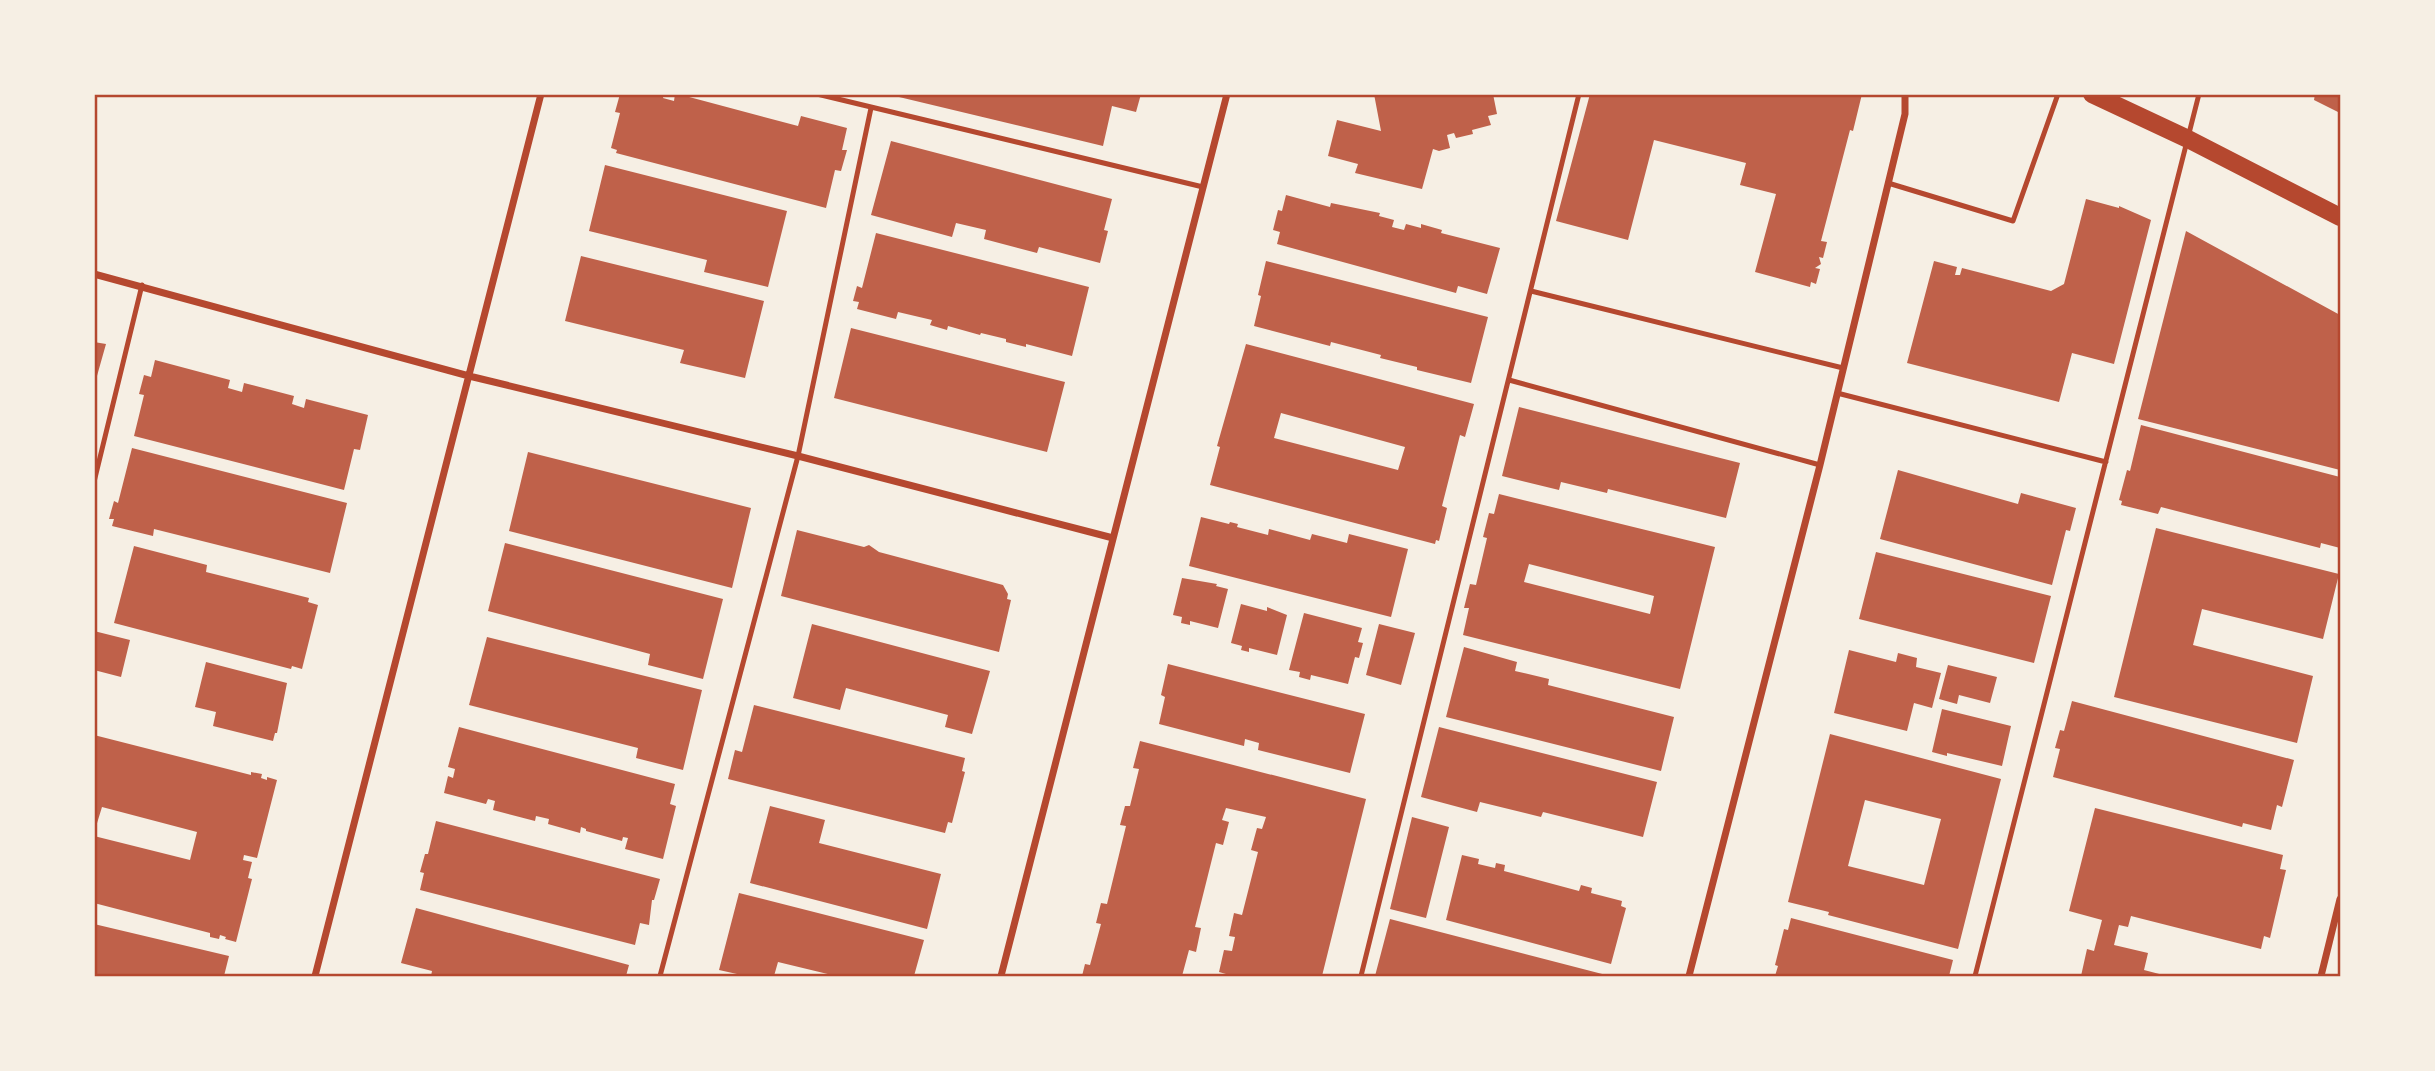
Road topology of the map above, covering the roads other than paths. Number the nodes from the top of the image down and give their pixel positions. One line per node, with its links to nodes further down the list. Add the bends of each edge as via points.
1 (541, 94): 18 (street)
2 (817, 94): 9 (lane)
3 (1227, 94): 12 (street)
4 (1578, 94): 16 (lane)
5 (1905, 94): 11 (street, via 1905,114)
6 (2058, 94): 11 (lane, via 2013,220)
7 (2092, 94): 10 (main road)
8 (2199, 94): 10 (lane)
9 (871, 108): 12 (lane); 21 (lane)
10 (2188, 139): 13 (main road); 22 (lane)
11 (1888, 183): 17 (street)
12 (1203, 187): 25 (street)
13 (2340, 217)
14 (94, 274): 15 (street)
15 (142, 285): 18 (street); 24 (lane)
16 (1531, 291): 17 (lane); 19 (lane)
17 (1843, 368): 20 (street)
18 (469, 376): 21 (street); 29 (street)
19 (1510, 380): 23 (lane); 32 (lane)
20 (1837, 393): 22 (lane); 23 (street)
21 (798, 456): 25 (street); 30 (lane)
22 (2106, 462): 34 (lane)
23 (1820, 465): 33 (street)
24 (94, 482)
25 (1113, 538): 31 (street)
26 (2340, 899): 27 (street)
27 (2331, 936): 28 (lane); 35 (street)
28 (2340, 938)
29 (315, 976)
30 (660, 976)
31 (1001, 976)
32 (1361, 976)
33 (1689, 976)
34 (1975, 976)
35 (2321, 976)

